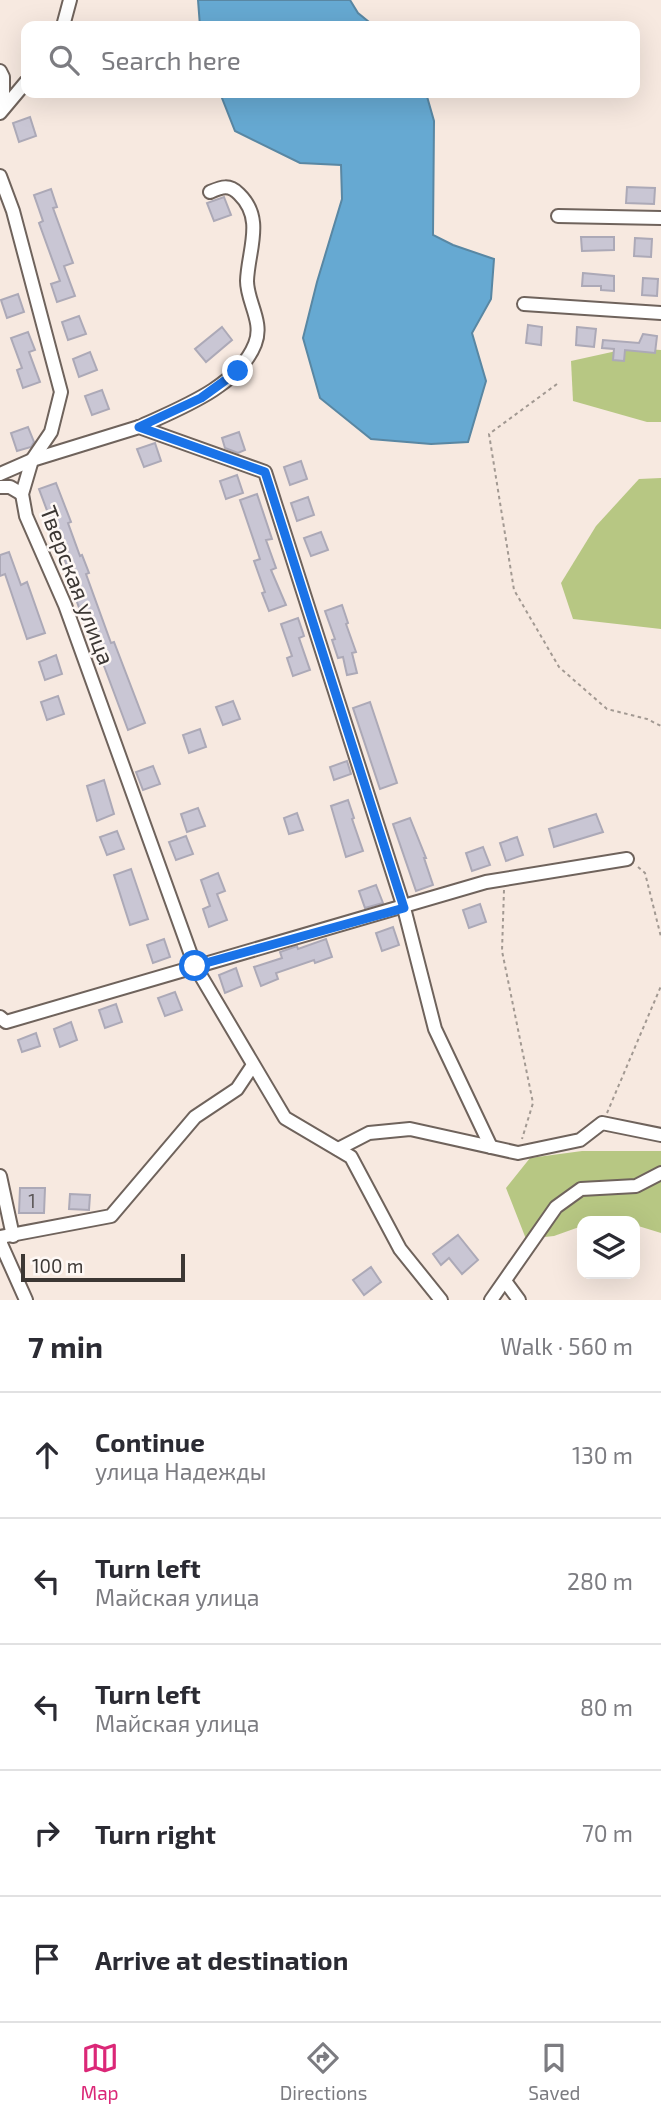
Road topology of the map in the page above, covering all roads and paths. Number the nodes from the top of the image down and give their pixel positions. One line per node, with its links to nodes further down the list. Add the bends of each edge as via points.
1 (70, 0): 2 (street)
2 (64, 21)
3 (0, 71): 5 (street)
4 (21, 88): 5 (street)
5 (1, 111)
6 (0, 176): 8 (street, Тверская улица)
7 (210, 192): 14 (street, via 231,187 253,211 247,279 258,328 255,344 238,371 201,398)
8 (7, 209): 15 (street, Тверская улица, via 61,392)
9 (558, 216): 10 (street)
10 (661, 218)
11 (524, 304): 12 (street)
12 (661, 313)
13 (557, 384): 21 (path, via 489,434 514,590 559,667 607,709)
14 (139, 427): 16 (street); 24 (street, via 265,472)
15 (51, 432): 16 (street, via 58,441); 17 (street, Тверская улица)
16 (82, 447): 17 (street)
17 (32, 460): 18 (street); 20 (street, Тверская улица)
18 (0, 474)
19 (0, 486): 20 (street)
20 (22, 494): 26 (street, Тверская улица, via 26,516 65,605)
21 (661, 726)
22 (627, 859): 23 (street); 25 (path, via 645,873)
23 (504, 879): 24 (street); 34 (path, via 502,951 533,1103)
24 (404, 908): 26 (street); 32 (street, via 435,1029)
25 (661, 937)
26 (195, 966): 28 (street, via 6,1022); 29 (street, Тверская улица)
27 (661, 986): 30 (path)
28 (0, 1017)
29 (253, 1065): 33 (street, Тверская улица, via 285,1118); 37 (street, via 237,1089 195,1117 111,1216)
30 (602, 1123): 31 (street); 34 (street, via 580,1140)
31 (661, 1135)
32 (491, 1147): 33 (street, via 410,1129 369,1133); 34 (street)
33 (338, 1149): 41 (street, Тверская улица, via 351,1157 400,1250)
34 (518, 1153)
35 (661, 1173): 39 (street, via 636,1186 581,1189 556,1207)
36 (0, 1175): 37 (street)
37 (5, 1236): 38 (street)
38 (0, 1244): 40 (street)
39 (505, 1280): 42 (street); 43 (street)
40 (26, 1300)
41 (441, 1300)
42 (491, 1300)
43 (519, 1300)

